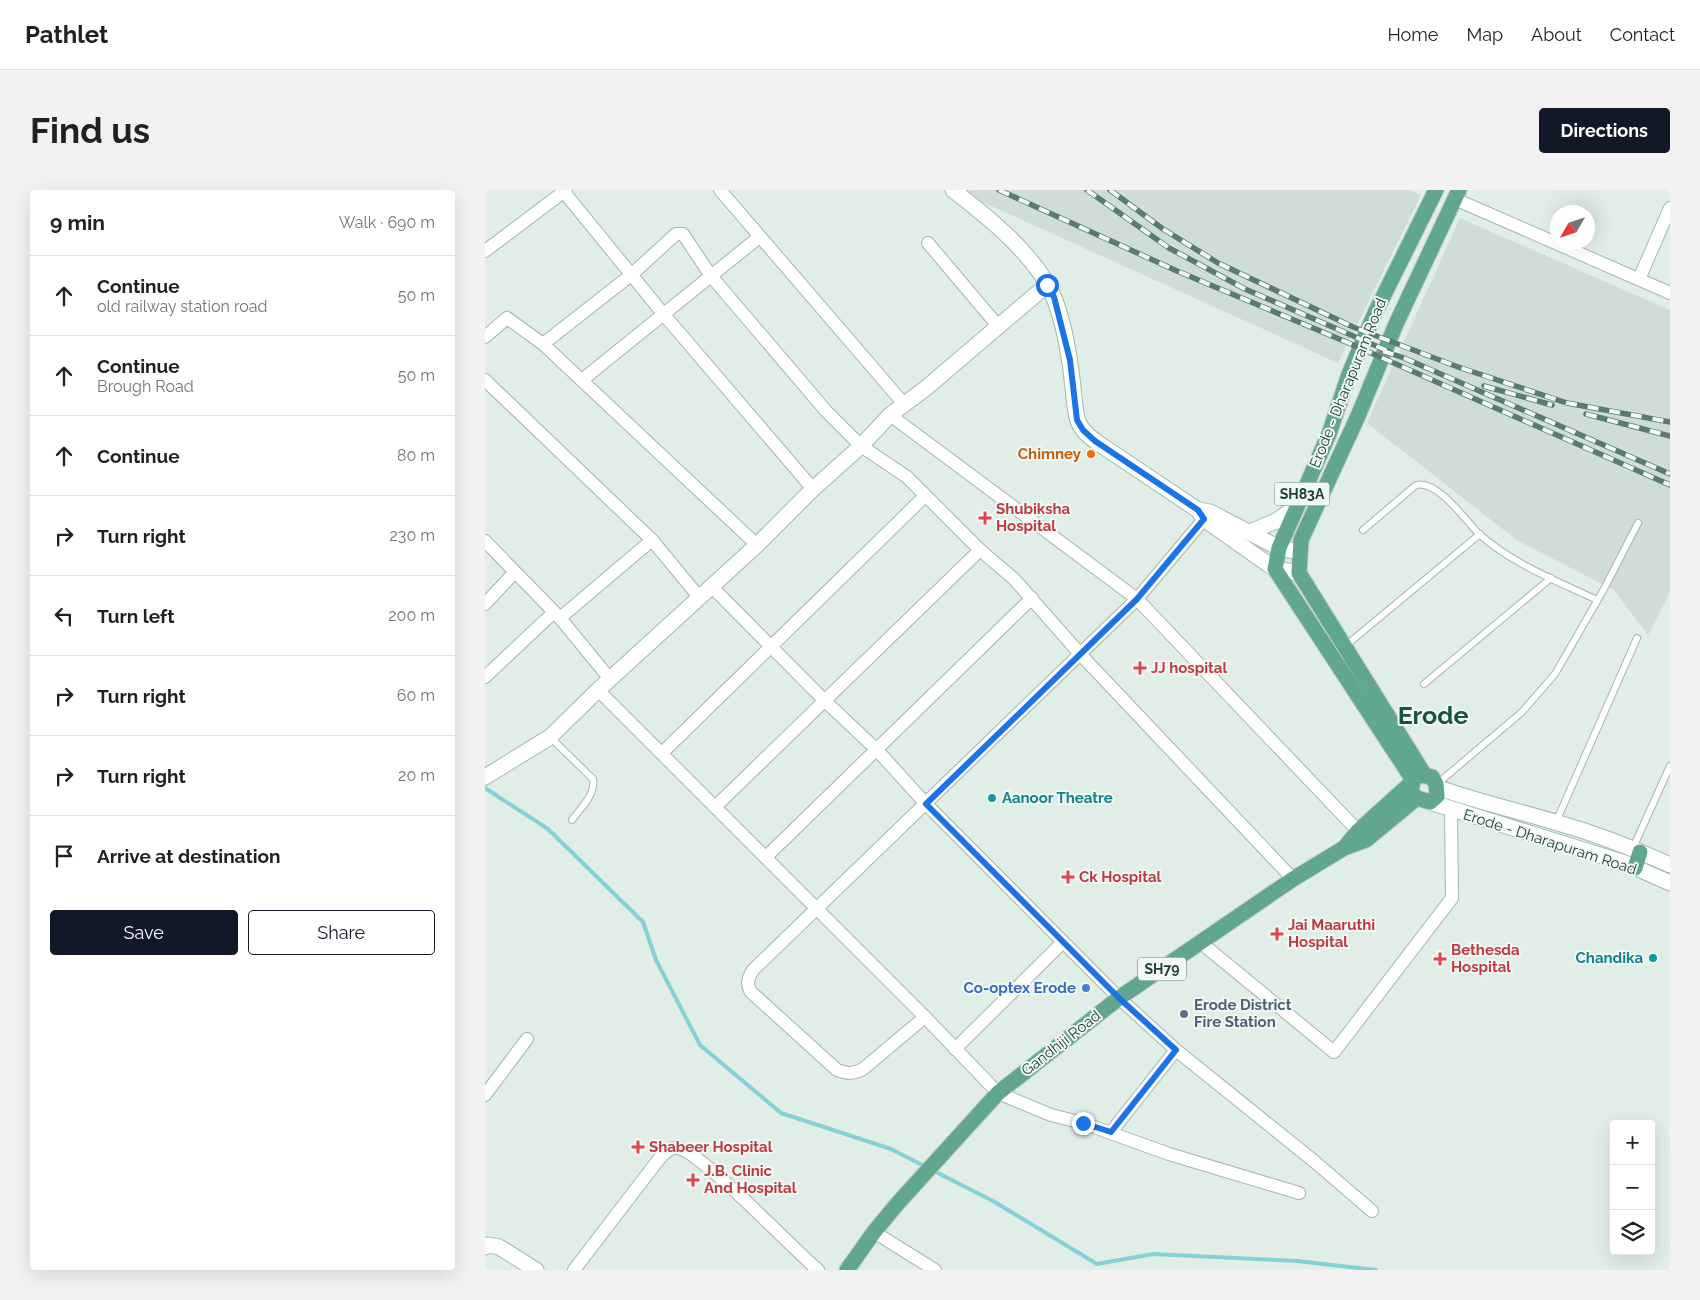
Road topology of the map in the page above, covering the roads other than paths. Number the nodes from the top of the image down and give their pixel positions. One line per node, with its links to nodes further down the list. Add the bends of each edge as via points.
1 (720, 190): 7 (street)
2 (953, 190): 13 (street, via 1014,244)
3 (1436, 190): 26 (main road, Erode - Dharapuram Road / SH83A, via 1375,313 1349,374 1329,434)
4 (565, 191): 9 (street); 10 (street)
5 (1457, 195): 12 (street); 37 (main road, Erode - Dharapuram Road / SH83A, via 1396,324 1359,416 1301,540)
6 (1670, 208): 12 (street)
7 (759, 238): 11 (street); 21 (street)
8 (928, 244): 16 (street)
9 (485, 251)
10 (631, 275): 11 (street, via 679,233 687,238); 15 (street); 18 (street)
11 (711, 276): 15 (street); 23 (street, via 826,411)
12 (1639, 279): 14 (street)
13 (1047, 285): 16 (street); 27 (street, via 1054,297 1070,360 1077,420 1083,430)
14 (1670, 293)
15 (665, 316): 20 (street); 24 (street)
16 (998, 326): 21 (street)
17 (485, 337): 18 (street, via 507,318)
18 (543, 344): 20 (street)
19 (485, 380): 32 (street)
20 (582, 380): 34 (street)
21 (904, 404): 22 (street)
22 (890, 415): 23 (street); 45 (street)
23 (861, 446): 24 (street); 25 (street, via 907,477)
24 (813, 489): 34 (street)
25 (925, 496): 36 (street); 50 (street)
26 (1295, 508): 30 (street, via 1276,521); 35 (main road, Erode - Dharapuram Road / SH83A)
27 (1204, 514): 30 (street); 38 (street); 45 (street)
28 (1637, 523): 46 (lane)
29 (1363, 530): 31 (lane, via 1421,484 1431,486)
30 (1249, 532): 35 (street)
31 (1480, 534): 41 (lane); 51 (lane)
32 (652, 540): 43 (street); 48 (street)
33 (485, 541): 39 (street)
34 (757, 545): 42 (street)
35 (1279, 548): 37 (street); 38 (main road, Erode - Dharapuram Road / SH83A)
36 (980, 550): 44 (street); 57 (street)
37 (1299, 552): 40 (main road, Erode - Dharapuram Road / SH83A)
38 (1275, 569): 40 (street); 63 (main road)
39 (514, 573): 47 (street); 48 (street)
40 (1299, 573): 51 (main road)
41 (1551, 578): 46 (lane); 55 (lane)
42 (711, 586): 43 (street); 50 (street)
43 (699, 597): 54 (street)
44 (1032, 598): 52 (street); 59 (street)
45 (1137, 599): 52 (street); 71 (street)
46 (1597, 600): 64 (lane, via 1560,666 1537,695 1522,712)
47 (485, 604)
48 (556, 615): 53 (street); 54 (street)
49 (1637, 638): 70 (lane)
50 (770, 646): 57 (street); 60 (street)
51 (1344, 647): 63 (main road)
52 (1081, 654): 66 (street); 77 (street)
53 (485, 677)
54 (610, 679): 56 (street)
55 (1424, 684)
56 (598, 690): 58 (street); 60 (street)
57 (825, 701): 59 (street); 67 (street)
58 (549, 737): 62 (street); 69 (lane, via 593,779 591,794)
59 (877, 750): 66 (street); 74 (street)
60 (662, 753): 67 (street)
61 (1670, 766): 73 (lane)
62 (485, 776)
63 (1416, 779): 64 (main road, via 1432,777); 65 (main road, via 1411,792); 71 (main road, Gandhiji Road / SH79)
64 (1436, 786): 65 (main road, via 1437,796); 70 (street, via 1462,797)
65 (1424, 800): 68 (street, Erode - Dharapuram Road); 72 (main road, Gandhiji Road / SH79, via 1365,840)
66 (926, 804): 79 (street); 80 (street)
67 (715, 807): 74 (street)
68 (1451, 810): 76 (street, Erode - Dharapuram Road); 81 (street, via 1452,898 1334,1052)
69 (572, 820)
70 (1556, 822): 73 (street)
71 (1358, 830): 72 (main road, Gandhiji Road / SH79)
72 (1344, 848): 77 (main road, Gandhiji Road / SH79)
73 (1636, 850): 75 (street); 76 (main road)
74 (766, 857): 79 (street)
75 (1670, 865)
76 (1635, 868): 78 (street, Erode - Dharapuram Road)
77 (1293, 879): 81 (main road, Gandhiji Road / SH79)
78 (1670, 883)
79 (817, 910): 83 (street); 83 (street, via 753,970 748,984 751,992 837,1070 850,1074 863,1069)
80 (1063, 942): 82 (street); 85 (street)
81 (1200, 942): 82 (main road, Gandhiji Road / SH79)
82 (1119, 998): 86 (street); 88 (main road, Gandhiji Road / SH79)
83 (925, 1017): 85 (street)
84 (527, 1039): 87 (street)
85 (955, 1049): 88 (street)
86 (1176, 1050): 89 (street); 91 (street)
87 (485, 1095)
88 (993, 1097): 89 (street); 92 (main road, Gandhiji Road / SH79)
89 (1111, 1132): 90 (street, via 1169,1154)
90 (1299, 1193)
91 (1372, 1211)
92 (874, 1232): 97 (main road, Gandhiji Road / SH79); 98 (street)
93 (486, 1245): 94 (street, via 499,1247)
94 (536, 1270)
95 (574, 1270): 96 (street, via 659,1159 672,1148 678,1148 711,1170)
96 (818, 1270)
97 (847, 1270)
98 (935, 1270)

